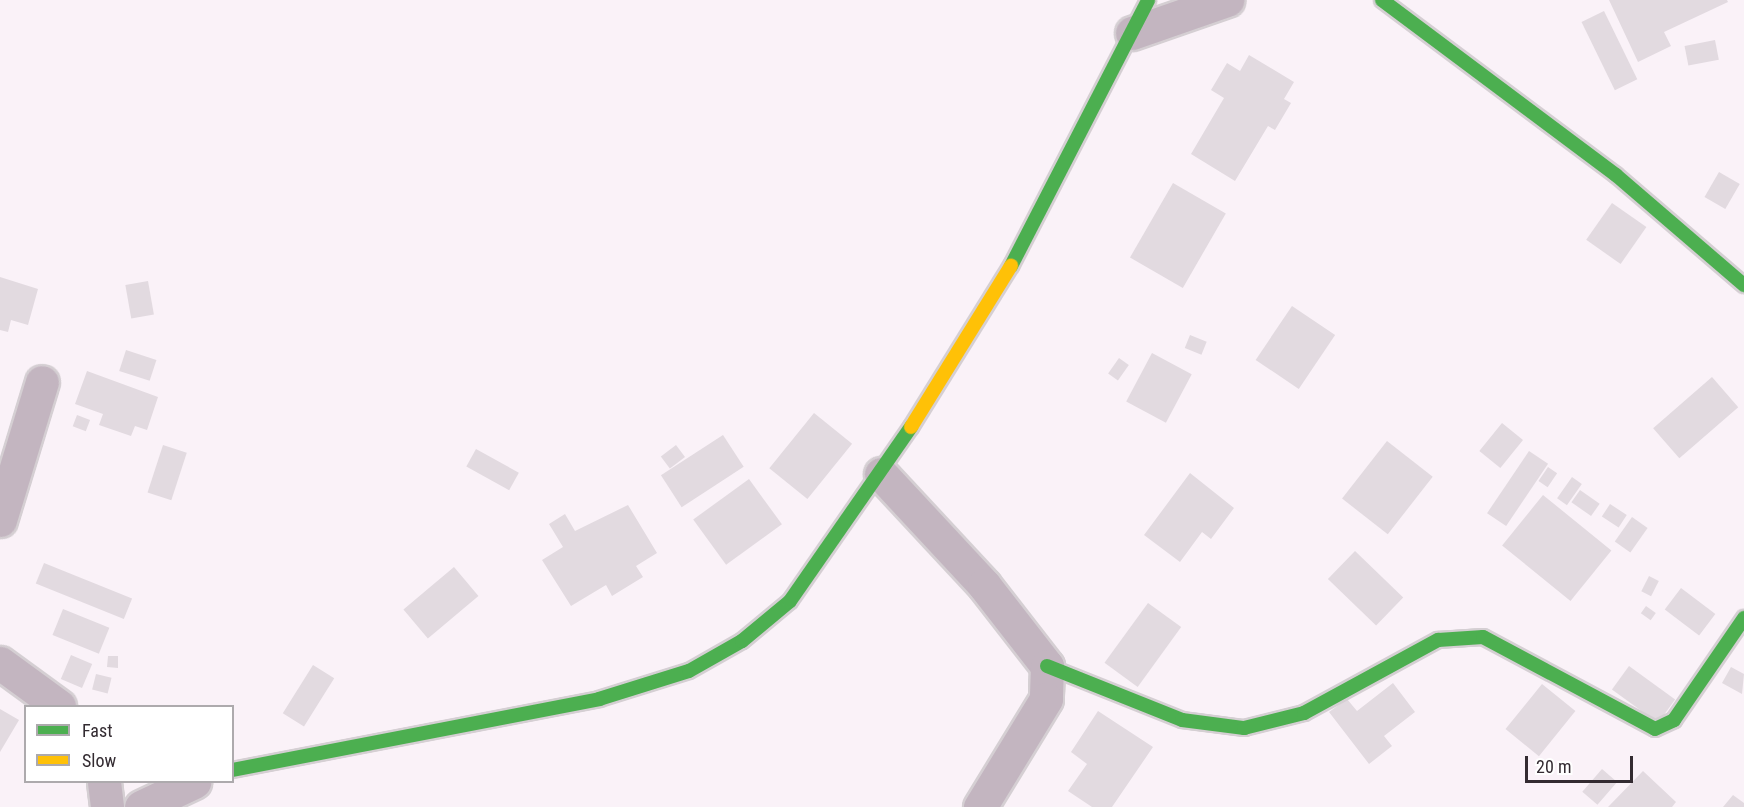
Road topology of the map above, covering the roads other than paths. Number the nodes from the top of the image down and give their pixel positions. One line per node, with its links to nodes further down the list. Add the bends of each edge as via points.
1 (1148, 0): 4 (street)
2 (1227, 0): 4 (street)
3 (1382, 0): 5 (street, via 1650,201)
4 (1132, 33): 7 (street, via 986,310)
5 (1744, 285)
6 (42, 382): 8 (street)
7 (881, 474): 11 (street, via 984,585); 13 (street, via 823,562 790,601 742,641 689,671 599,699 500,721)
8 (0, 520)
9 (1744, 618): 11 (street, via 1674,720 1655,729 1483,637 1438,640 1304,713 1244,728 1182,720)
10 (0, 663): 12 (street)
11 (1047, 666): 18 (street, via 1046,699)
12 (58, 705)
13 (234, 770)
14 (104, 783): 16 (street)
15 (192, 783): 17 (street)
16 (107, 807)
17 (141, 807)
18 (980, 807)

